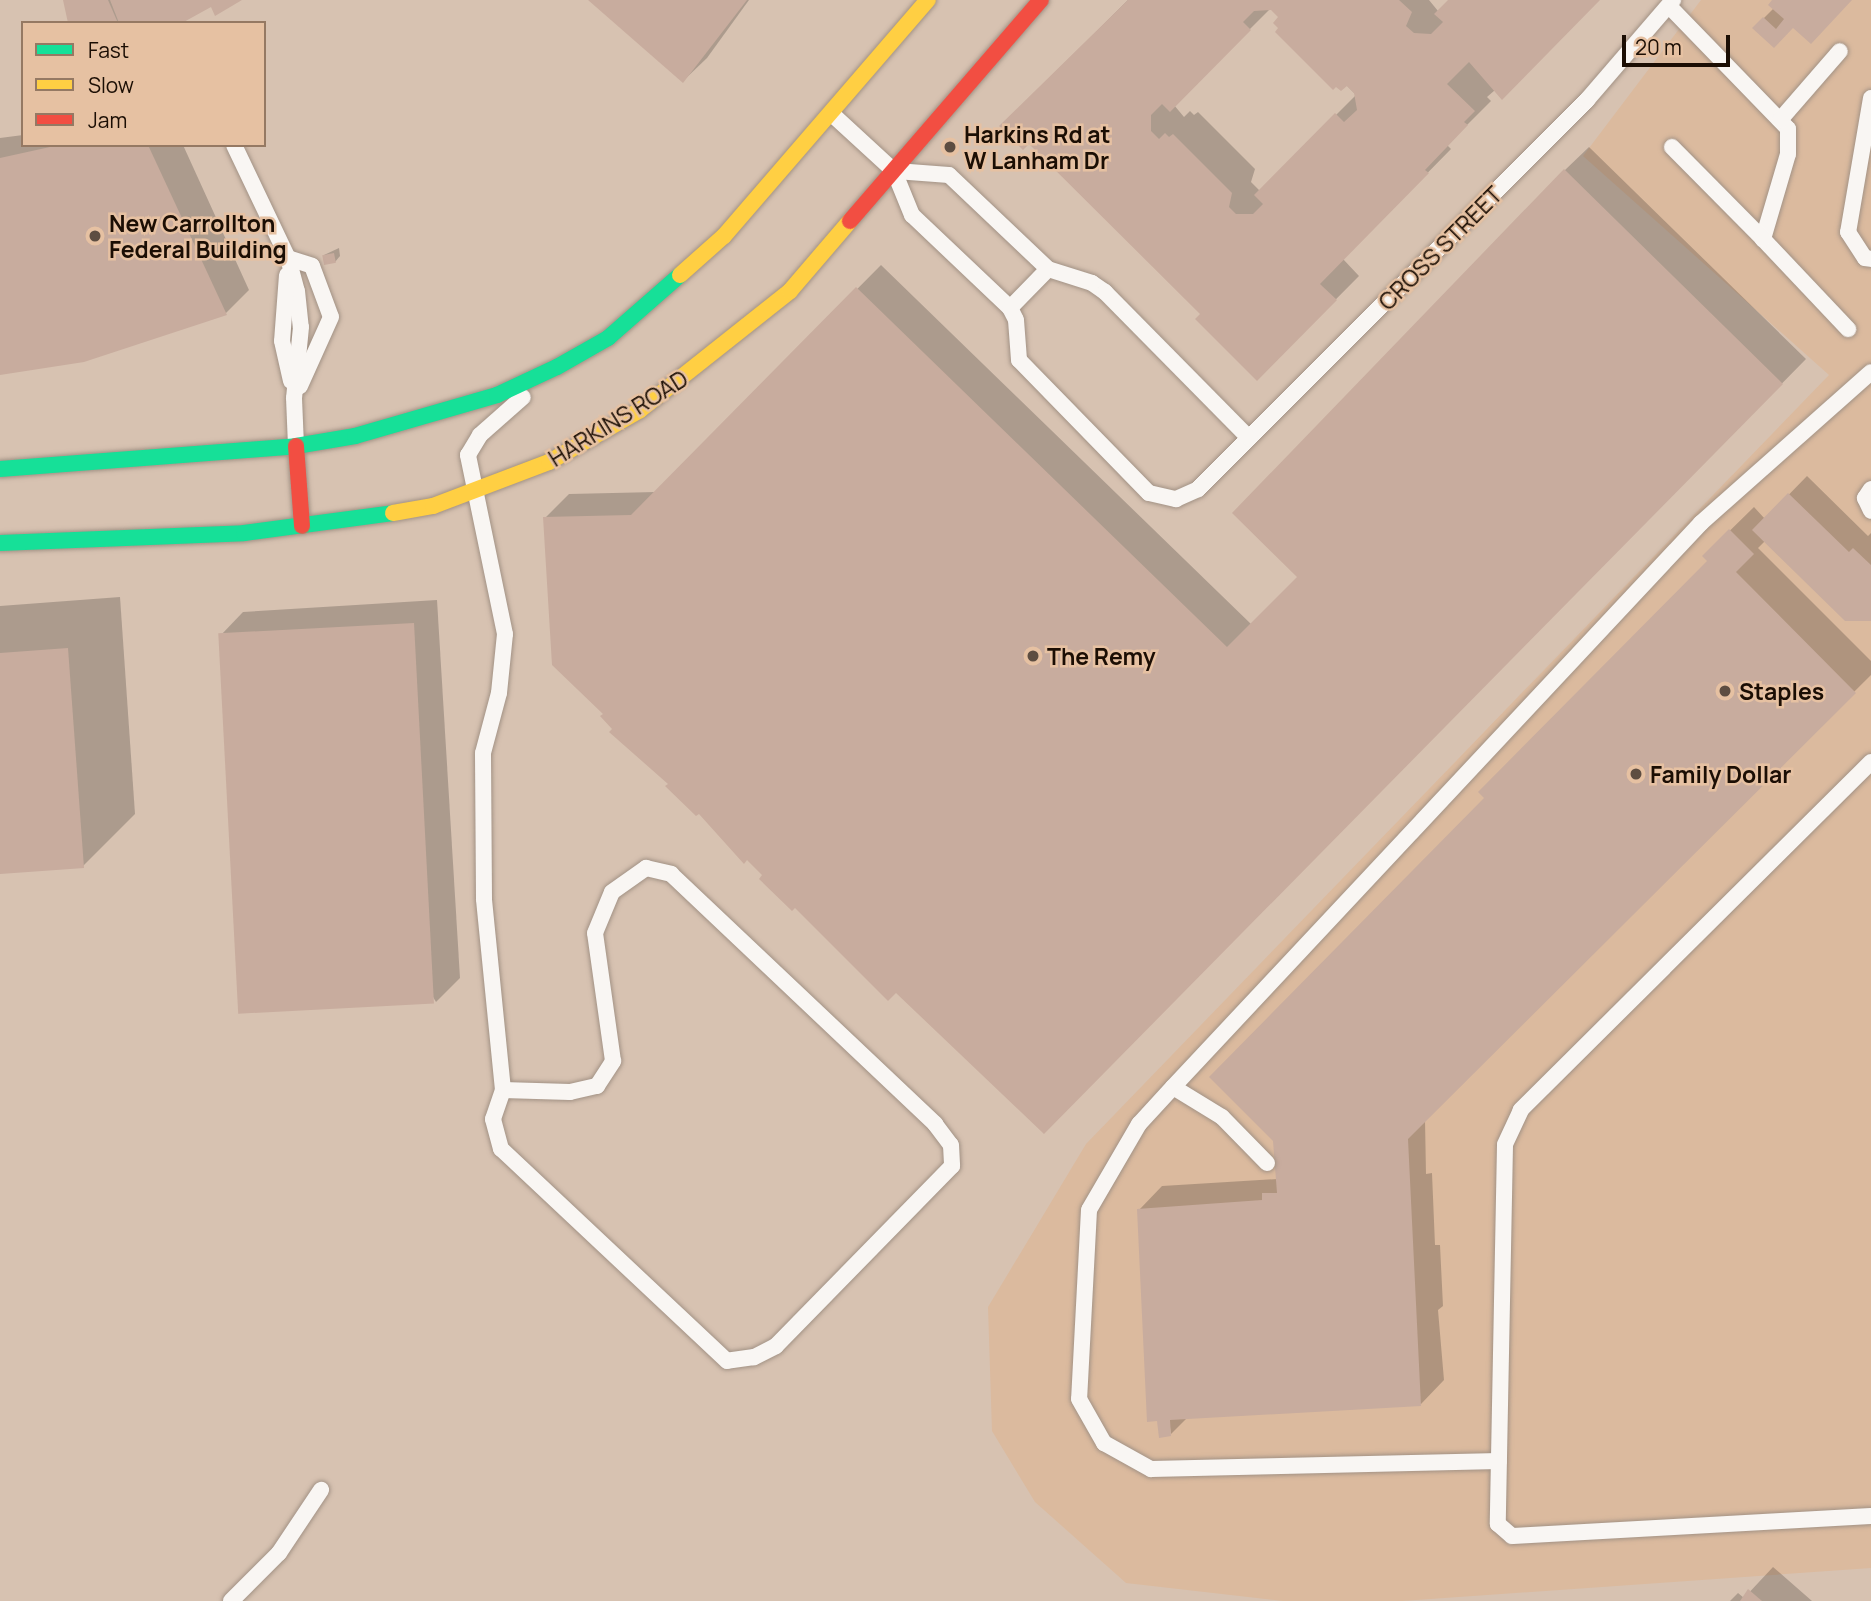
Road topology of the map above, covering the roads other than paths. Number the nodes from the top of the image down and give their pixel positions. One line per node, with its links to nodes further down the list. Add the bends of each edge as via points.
1 (928, 0): 6 (street)
2 (1041, 0): 10 (street, HARKINS ROAD)
3 (1671, 3): 7 (lane); 20 (lane, CROSS STREET, via 1604,83)
4 (1840, 51): 7 (lane)
5 (1871, 98): 13 (lane, via 1848,232 1865,258)
6 (833, 115): 10 (lane); 17 (street, via 724,236 662,295 608,338)
7 (1780, 120): 11 (lane, via 1788,129 1788,153)
8 (234, 147): 12 (lane)
9 (1672, 147): 11 (lane)
10 (894, 171): 14 (lane, via 950,175); 15 (lane, via 912,215); 23 (street, HARKINS ROAD, via 790,291 691,373 594,438 549,462)
11 (1763, 239): 16 (lane)
12 (288, 258): 19 (lane, via 301,327); 19 (lane, via 312,266 331,317)
13 (1871, 259)
14 (1048, 269): 15 (lane); 20 (lane, via 1105,292)
15 (1010, 308): 20 (lane, CROSS STREET, via 1016,320 1019,360 1149,493 1176,499 1198,489)
16 (1848, 329)
17 (561, 364): 21 (street, via 497,395 449,410 355,436); 23 (lane, via 480,435 468,455)
18 (1871, 372): 29 (lane, via 1701,523)
19 (294, 398): 21 (lane)
20 (1249, 438)
21 (296, 446): 22 (street); 26 (street)
22 (0, 469)
23 (478, 489): 26 (street, HARKINS ROAD, via 433,506); 30 (lane, via 505,634 499,693 483,753 484,900)
24 (1871, 489): 25 (lane, via 1865,498)
25 (1871, 510)
26 (302, 526): 27 (street, HARKINS ROAD, via 244,533)
27 (0, 543)
28 (1871, 762): 32 (lane, via 1521,1110 1505,1145)
29 (1173, 1087): 31 (lane, via 1222,1117); 32 (lane, via 1139,1125 1089,1210 1079,1399 1104,1443 1152,1469)
30 (503, 1090): 30 (lane, via 493,1119 501,1149 727,1361 754,1357 776,1346 952,1167 951,1144 935,1124 671,874 646,868 612,892 595,933 613,1061 597,1086 570,1092)
31 (1267, 1163)
32 (1499, 1461): 34 (lane, via 1498,1524 1513,1536)
33 (321, 1490): 35 (lane, via 279,1553)
34 (1871, 1516)
35 (231, 1601)

